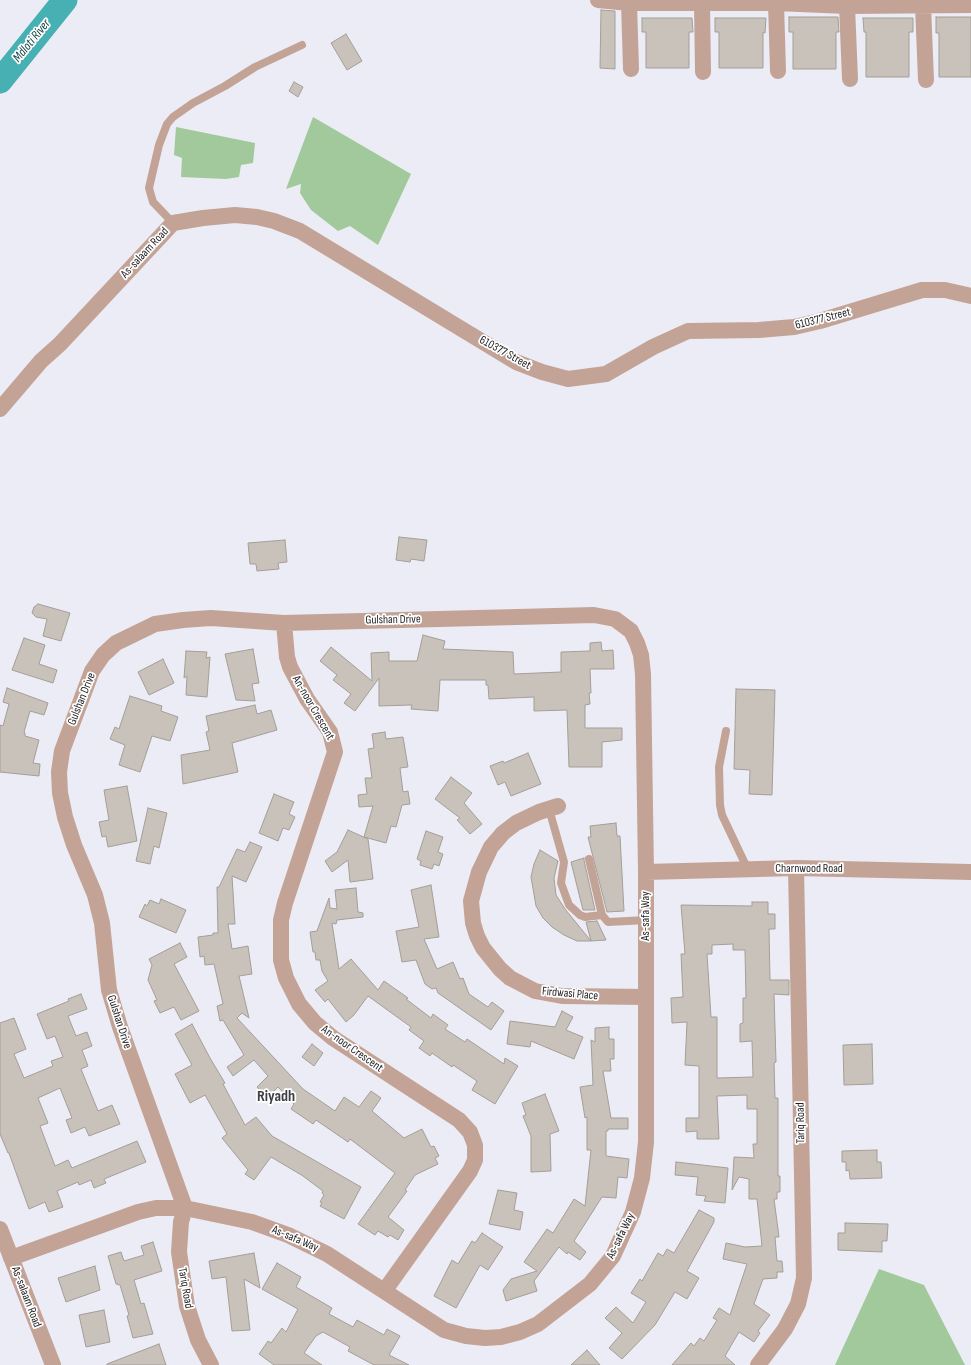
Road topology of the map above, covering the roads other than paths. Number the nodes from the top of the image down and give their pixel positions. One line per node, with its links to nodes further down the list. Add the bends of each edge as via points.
1 (598, 0): 2 (street)
2 (629, 3): 4 (street); 9 (street)
3 (776, 3): 4 (street); 6 (street); 10 (street)
4 (702, 4): 11 (street)
5 (971, 5): 7 (street)
6 (847, 6): 7 (street); 12 (street)
7 (924, 6): 13 (street)
8 (302, 44): 14 (lane, As-salaam Road, via 255,67 193,103 167,124 159,145 149,188 153,202)
9 (631, 69)
10 (778, 71)
11 (703, 72)
12 (850, 79)
13 (926, 80)
14 (173, 223): 15 (street, 610377 Street, via 234,215 274,221 300,231 516,362 568,379 606,374 653,347 688,331 794,327 922,290 945,290); 16 (street, As-salaam Road, via 37,366)
15 (971, 296)
16 (0, 409)
17 (284, 623): 18 (street, Gulshan Drive, via 594,615 614,619); 29 (street, Gulshan Drive, via 211,618 183,620 155,624 116,643 103,655 92,671 62,751 59,772 65,817 95,895 102,923 109,990); 32 (street, An-noor Crescent, via 290,667 330,732 335,752 284,903 281,920 281,960 286,978 299,1004 327,1033 459,1120 470,1132 475,1145 475,1160 470,1171)
18 (624, 625): 24 (street, As-safa Way, via 631,631 637,643 643,674)
19 (726, 731): 23 (lane, via 719,767 720,804 722,815)
20 (554, 808): 26 (lane, via 564,862 561,883 564,894 569,905 580,915); 28 (street, Firdwasi Place, via 520,821 503,833 491,847 479,872 471,901 473,923 483,948 505,973 535,991 562,996)
21 (589, 859): 26 (lane)
22 (796, 868): 23 (street, Charnwood Road); 25 (street, Charnwood Road); 35 (street, Tariq Road, via 804,1278 798,1304 788,1323)
23 (748, 870): 24 (street, Charnwood Road)
24 (646, 872): 27 (street, As-safa Way)
25 (971, 872)
26 (602, 916): 27 (lane, via 608,922)
27 (647, 920): 28 (street, As-safa Way)
28 (646, 997): 32 (street, As-safa Way, via 647,1126 642,1178 624,1234 613,1256 590,1284 538,1324 520,1332 485,1338 444,1330 417,1314)
29 (186, 1208): 31 (street, As-safa Way, via 156,1208 138,1212); 32 (street, As-safa Way, via 245,1221 288,1235 327,1254); 34 (street, Tariq Road, via 179,1236 183,1283 192,1324)
30 (0, 1229): 31 (street, As-salaam Road)
31 (5, 1258): 33 (street, As-salaam Road)
32 (386, 1290)
33 (53, 1365)
34 (211, 1365)
35 (758, 1365)

